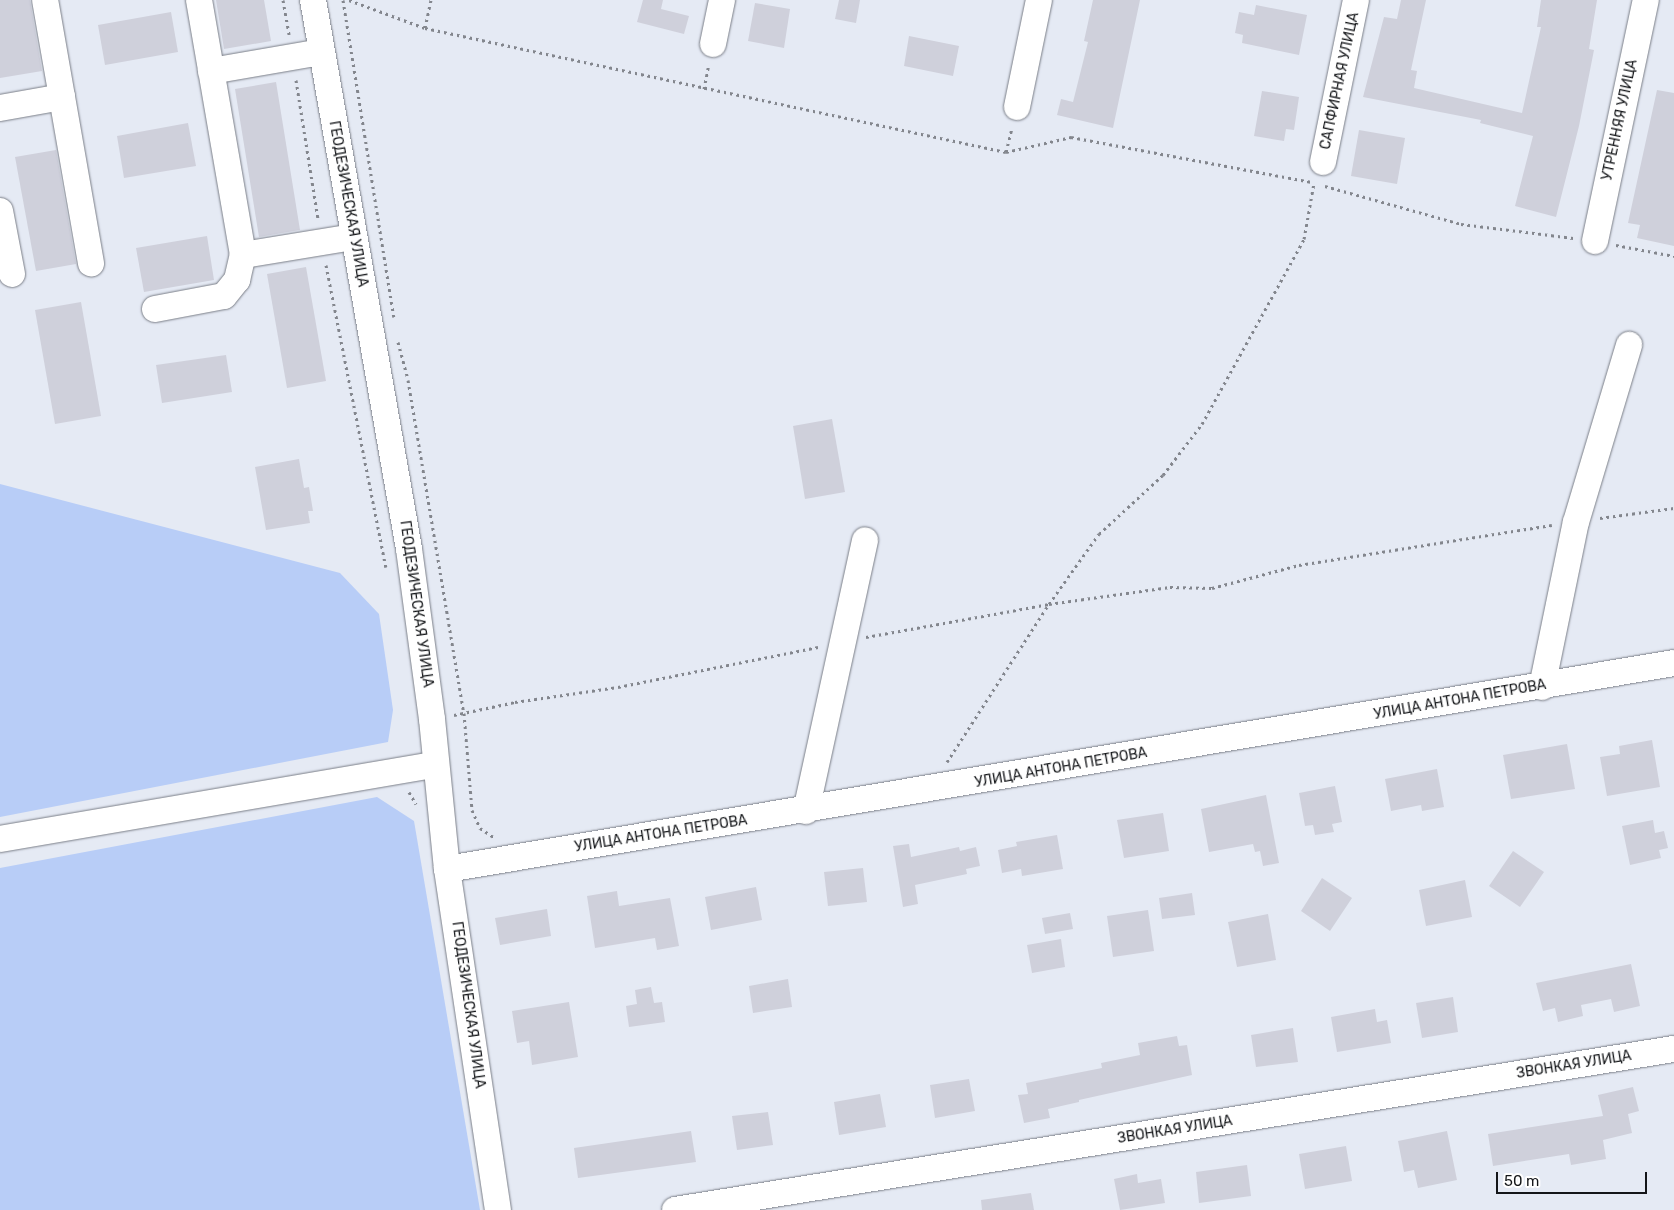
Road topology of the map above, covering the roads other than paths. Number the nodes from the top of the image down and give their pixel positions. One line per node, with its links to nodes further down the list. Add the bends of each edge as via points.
1 (45, 0): 11 (street)
2 (199, 0): 10 (street)
3 (314, 0): 9 (street, ГЕОДЕЗИЧЕСКАЯ УЛИЦА)
4 (722, 0): 8 (street)
5 (1039, 0): 12 (street)
6 (1356, 0): 14 (street, САПФИРНАЯ УЛИЦА)
7 (1646, 0): 17 (street, УТРЕННЯЯ УЛИЦА)
8 (713, 44)
9 (321, 52): 10 (street); 16 (street, ГЕОДЕЗИЧЕСКАЯ УЛИЦА)
10 (211, 71): 18 (street)
11 (62, 97): 13 (street); 19 (street)
12 (1017, 107)
13 (0, 108)
14 (1319, 172)
15 (0, 211): 20 (street)
16 (353, 237): 18 (street); 26 (street, ГЕОДЕЗИЧЕСКАЯ УЛИЦА, via 409,549)
17 (1595, 241)
18 (242, 255): 21 (street, via 237,280 224,296)
19 (91, 263)
20 (12, 274)
21 (155, 309)
22 (1629, 345): 25 (street, via 1576,522)
23 (865, 540): 27 (street)
24 (1674, 663): 25 (street, УЛИЦА АНТОНА ПЕТРОВА)
25 (1542, 686): 27 (street, УЛИЦА АНТОНА ПЕТРОВА)
26 (435, 765): 28 (street); 29 (street, ГЕОДЕЗИЧЕСКАЯ УЛИЦА)
27 (806, 811): 29 (street, УЛИЦА АНТОНА ПЕТРОВА)
28 (0, 839)
29 (447, 869): 31 (street, ГЕОДЕЗИЧЕСКАЯ УЛИЦА)
30 (1674, 1049): 32 (street, ЗВОНКАЯ УЛИЦА)
31 (498, 1210)
32 (675, 1210)

